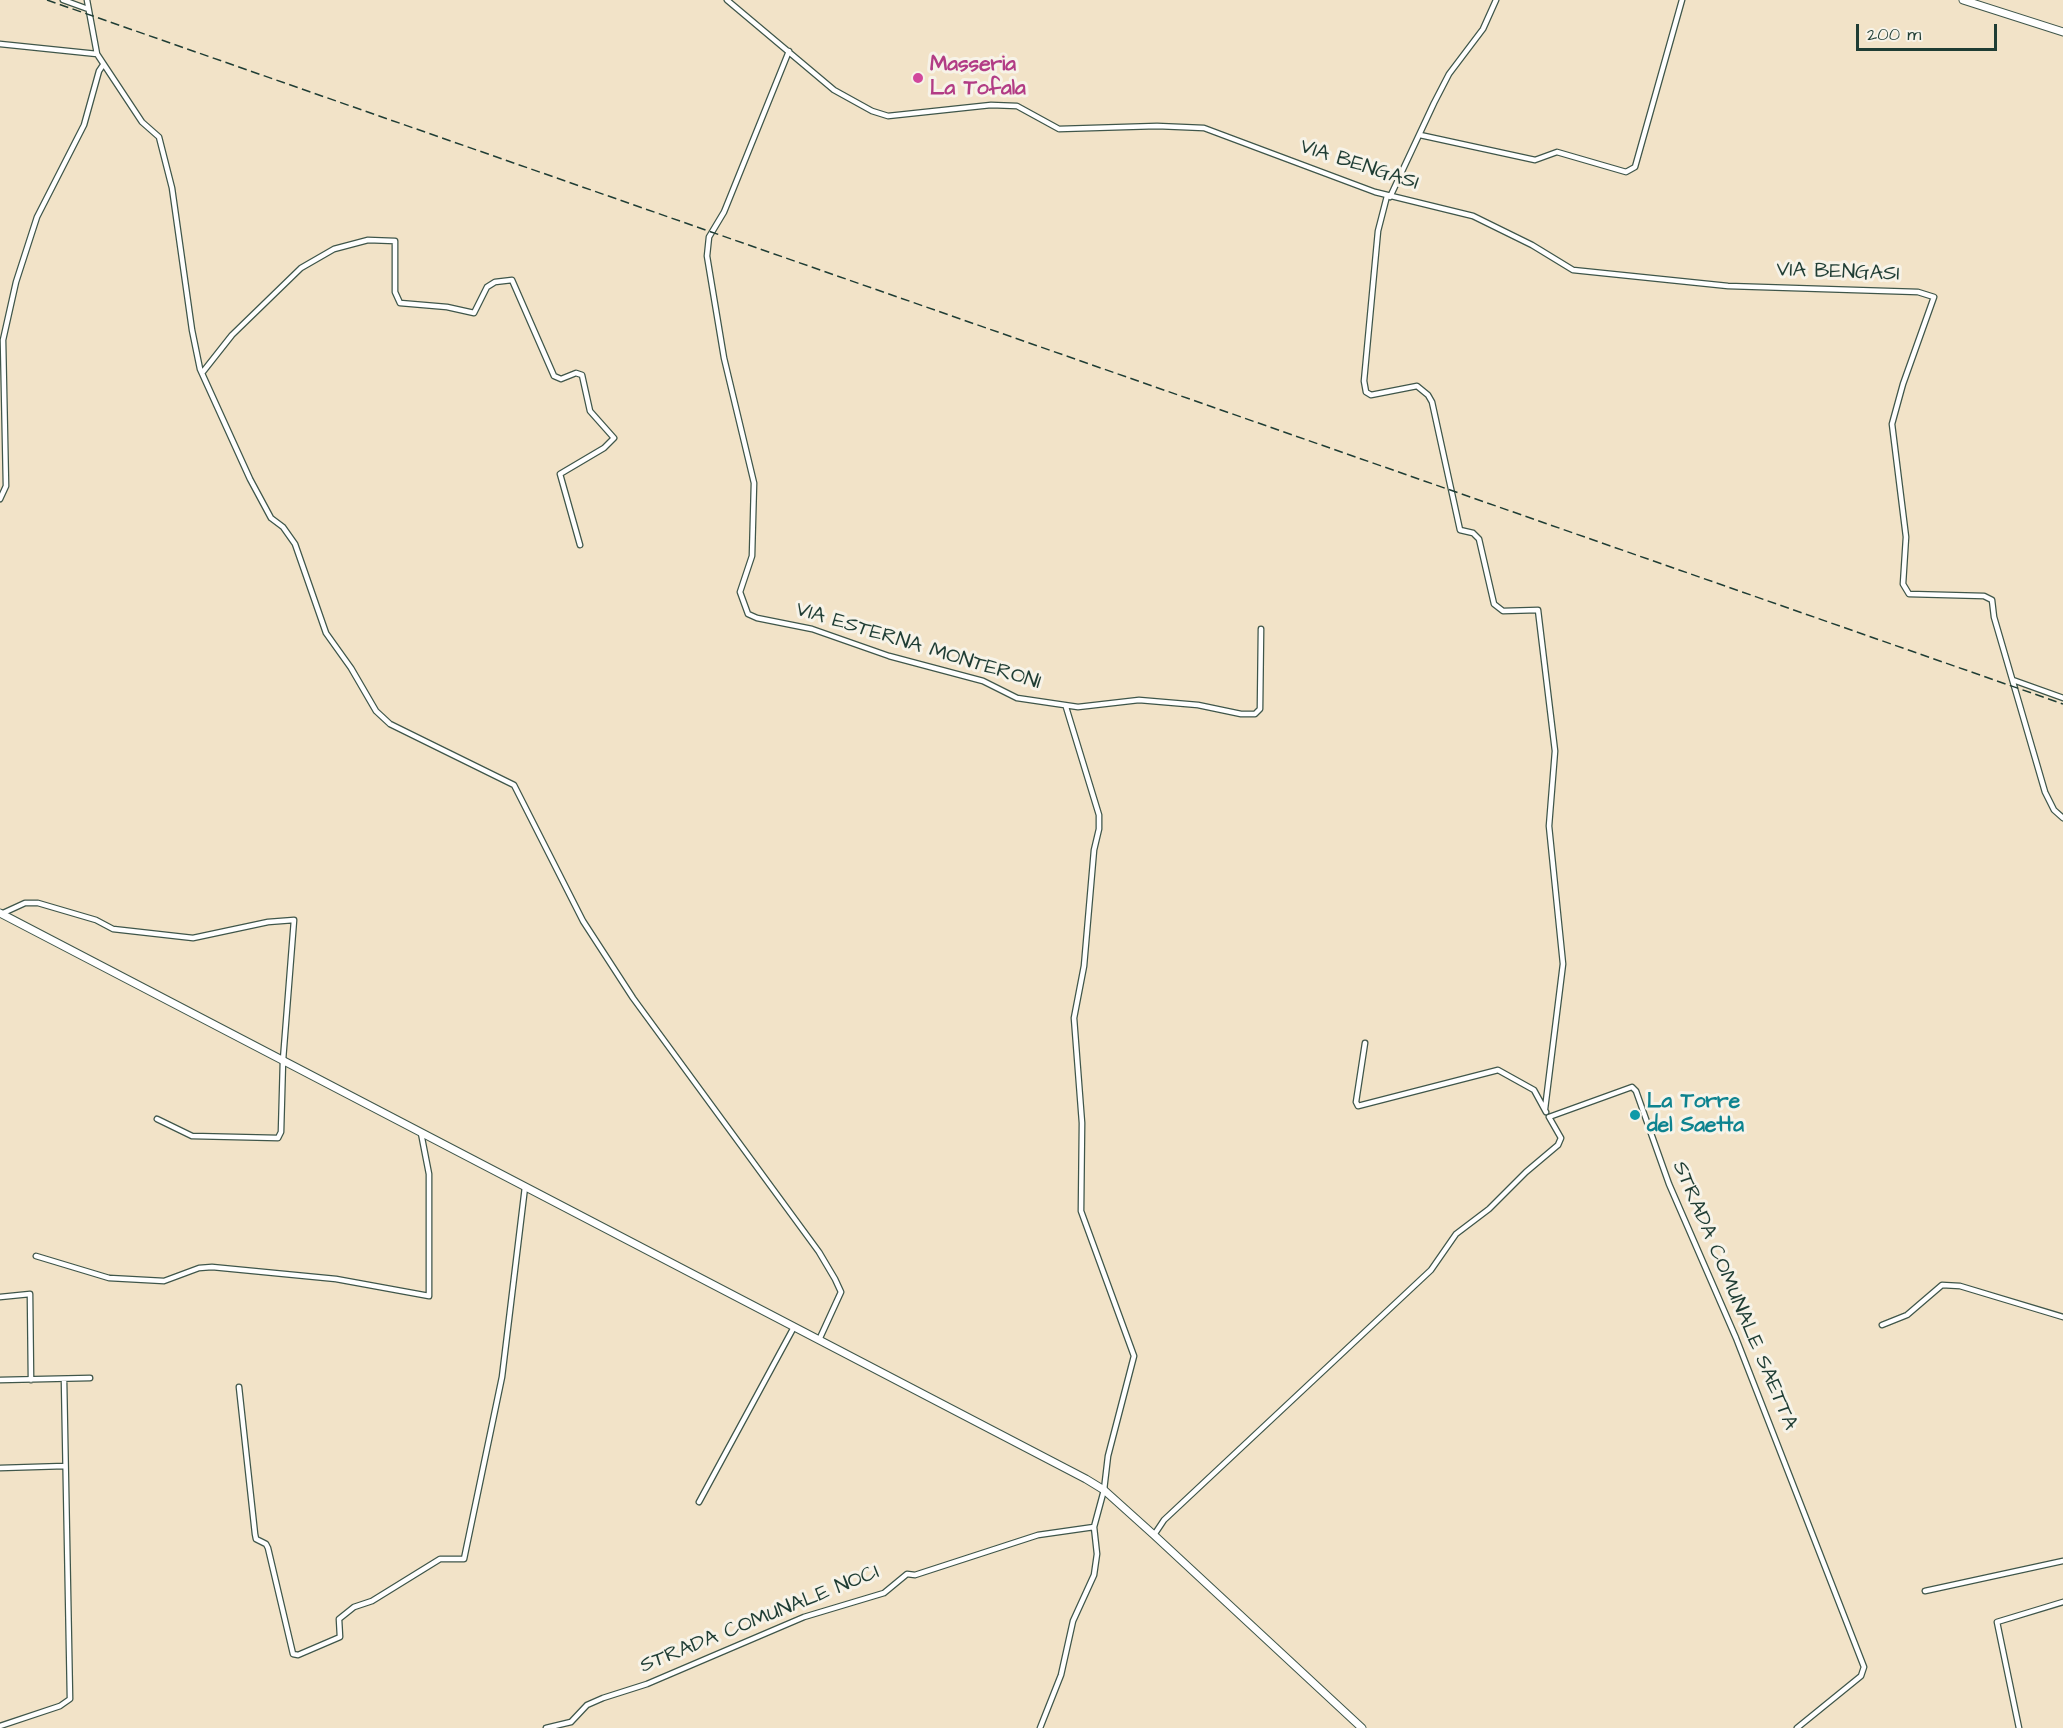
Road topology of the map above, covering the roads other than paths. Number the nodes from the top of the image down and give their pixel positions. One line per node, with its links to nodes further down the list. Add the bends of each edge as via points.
1 (63, 0): 7 (street)
2 (87, 0): 7 (street)
3 (727, 0): 10 (street, VIA BENGASI)
4 (1496, 0): 13 (street, via 1477,40 1449,74)
5 (1682, 0): 13 (street, via 1635,167 1626,172 1557,152 1536,160)
6 (1963, 0): 8 (street)
7 (88, 12): 11 (street)
8 (2063, 32)
9 (0, 44): 11 (street)
10 (789, 51): 14 (street, VIA BENGASI, via 834,90 888,116 991,105 1017,106 1059,129 1204,128); 21 (street, VIA ESTERNA MONTERONI, via 724,212 709,237 707,256 724,358 754,483 754,535 752,556 740,592 743,605 748,614 757,618 812,629 889,656 983,681 1017,698)
11 (97, 54): 12 (street)
12 (103, 65): 15 (street, via 142,122 159,137 172,188); 16 (street, via 84,125 37,217 12,301 2,360 6,486)
13 (1420, 135): 14 (street)
14 (1388, 196): 19 (street, VIA BENGASI, via 1473,216 1573,270 1593,274 1728,286 1918,292 1934,297 1902,384 1892,424 1906,537 1903,584 1909,594 1989,597); 26 (street, via 1378,231 1366,392 1371,395 1417,386 1428,395 1460,530 1479,538 1494,604 1503,611 1538,610 1555,751 1549,826 1563,964)
15 (202, 373): 17 (street, via 232,335 301,268 334,249 368,240 395,241 395,292 400,303 474,313 487,287 512,280 555,376 561,379 582,375 590,411 614,438 560,474); 36 (street, via 271,518 295,544 326,633 376,711 390,724 514,785 583,921 692,1081 819,1252 841,1292)
16 (0, 499)
17 (580, 545)
18 (1261, 629): 21 (street, VIA ESTERNA MONTERONI, via 1261,703 1256,714 1139,700)
19 (2013, 680): 20 (street); 22 (street, via 2045,792)
20 (2063, 698)
21 (1066, 707): 44 (street, via 1099,822 1084,966 1074,1018 1082,1124 1081,1211 1134,1356 1108,1456)
22 (2063, 818)
23 (0, 913): 25 (street); 25 (street, via 26,903 38,903 113,929 193,938 294,920)
24 (1365, 1043): 26 (street, via 1358,1106 1498,1070 1534,1090)
25 (283, 1060): 28 (street, via 278,1138 192,1136); 29 (street)
26 (1545, 1109): 27 (street)
27 (1549, 1117): 47 (street, via 1561,1138 1558,1145 1456,1234 1431,1270 1164,1520); 57 (street, STRADA COMUNALE SAETTA, via 1632,1087 1636,1091 1657,1155 1736,1338 1864,1667 1861,1676)
28 (157, 1119)
29 (421, 1133): 30 (street); 31 (street, via 428,1168 429,1296 336,1279 212,1267 165,1281 109,1278)
30 (525, 1186): 35 (street); 41 (street, via 502,1377 464,1559 440,1559 372,1601 354,1607 339,1619 340,1637 298,1655 293,1654 268,1548 256,1539)
31 (36, 1256)
32 (0, 1297): 40 (street, via 30,1294)
33 (2063, 1317): 34 (street, via 1960,1286 1942,1285 1907,1315)
34 (1882, 1325)
35 (794, 1327): 36 (street); 45 (street)
36 (819, 1340): 44 (street)
37 (90, 1378): 38 (street)
38 (64, 1379): 40 (street); 42 (street)
39 (0, 1380): 40 (street)
40 (31, 1380)
41 (239, 1387)
42 (65, 1466): 43 (street); 52 (street, via 70,1699)
43 (0, 1468)
44 (1104, 1490): 46 (street); 47 (street)
45 (699, 1502)
46 (1094, 1527): 51 (street, STRADA COMUNALE NOCI, via 1026,1538 915,1575 907,1574 884,1593 804,1617 647,1684 603,1698 588,1705); 55 (street, via 1094,1575 1073,1622 1062,1675)
47 (1154, 1535): 56 (street)
48 (2063, 1561): 49 (street)
49 (1925, 1591)
50 (2063, 1602): 58 (street, via 1996,1622)
51 (571, 1722): 53 (street, STRADA COMUNALE NOCI); 54 (street)
52 (0, 1726)
53 (546, 1728)
54 (571, 1728)
55 (1040, 1728)
56 (1362, 1728)
57 (1797, 1728)
58 (2019, 1728)

